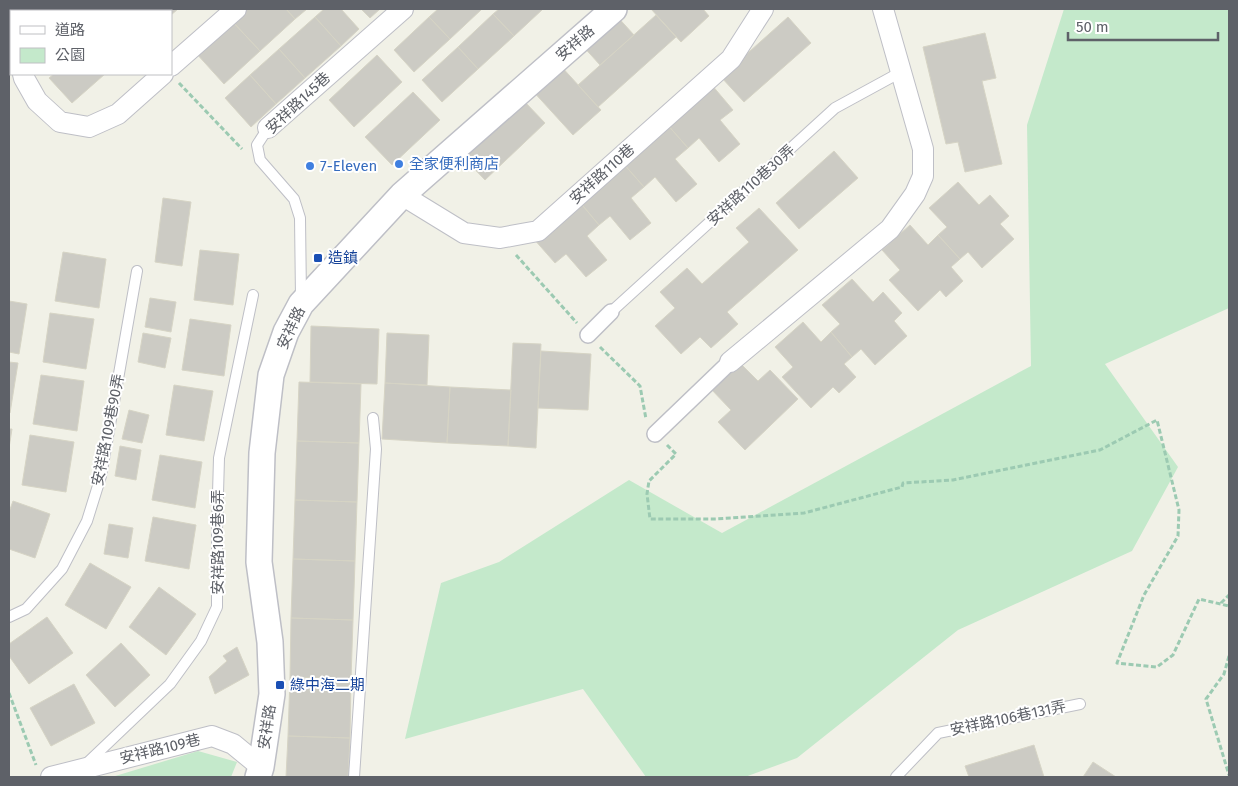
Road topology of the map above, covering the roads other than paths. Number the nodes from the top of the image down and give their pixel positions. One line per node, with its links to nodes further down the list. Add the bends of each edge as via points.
1 (236, 9): 6 (street)
2 (403, 9): 10 (street, 安祥路145巷)
3 (614, 9): 11 (street, 安祥路)
4 (763, 9): 11 (street, 安祥路110巷, via 731,59 538,231 500,238 464,233)
5 (883, 9): 7 (street)
6 (172, 72)
7 (901, 72): 15 (lane, 安祥路110巷30弄, via 835,108); 17 (street, via 923,149 923,176 915,194 890,229)
8 (24, 75): 9 (street, via 37,100 60,122 89,127 118,114)
9 (169, 75)
10 (268, 128): 14 (lane, 安祥路145巷, via 257,145 260,160 294,199 300,218)
11 (402, 195): 14 (street, 安祥路)
12 (137, 272): 20 (lane, 安祥路109巷90弄, via 101,476 87,521 62,569 26,609)
13 (253, 295): 22 (lane, 安祥路109巷6弄, via 219,458 217,607 201,641 170,684)
14 (301, 304): 23 (street, 安祥路, via 286,332 271,375 262,453 259,562 270,642 272,694)
15 (612, 312): 16 (street)
16 (588, 335)
17 (730, 362): 19 (street)
18 (373, 418): 25 (lane, via 376,449)
19 (655, 434)
20 (9, 617)
21 (1080, 704): 26 (lane, 安祥路106巷131弄, via 938,733)
22 (80, 770): 23 (street, 安祥路109巷, via 212,736 233,744); 24 (street, 安祥路109巷)
23 (259, 772)
24 (44, 773)
25 (354, 777)
26 (896, 777)

